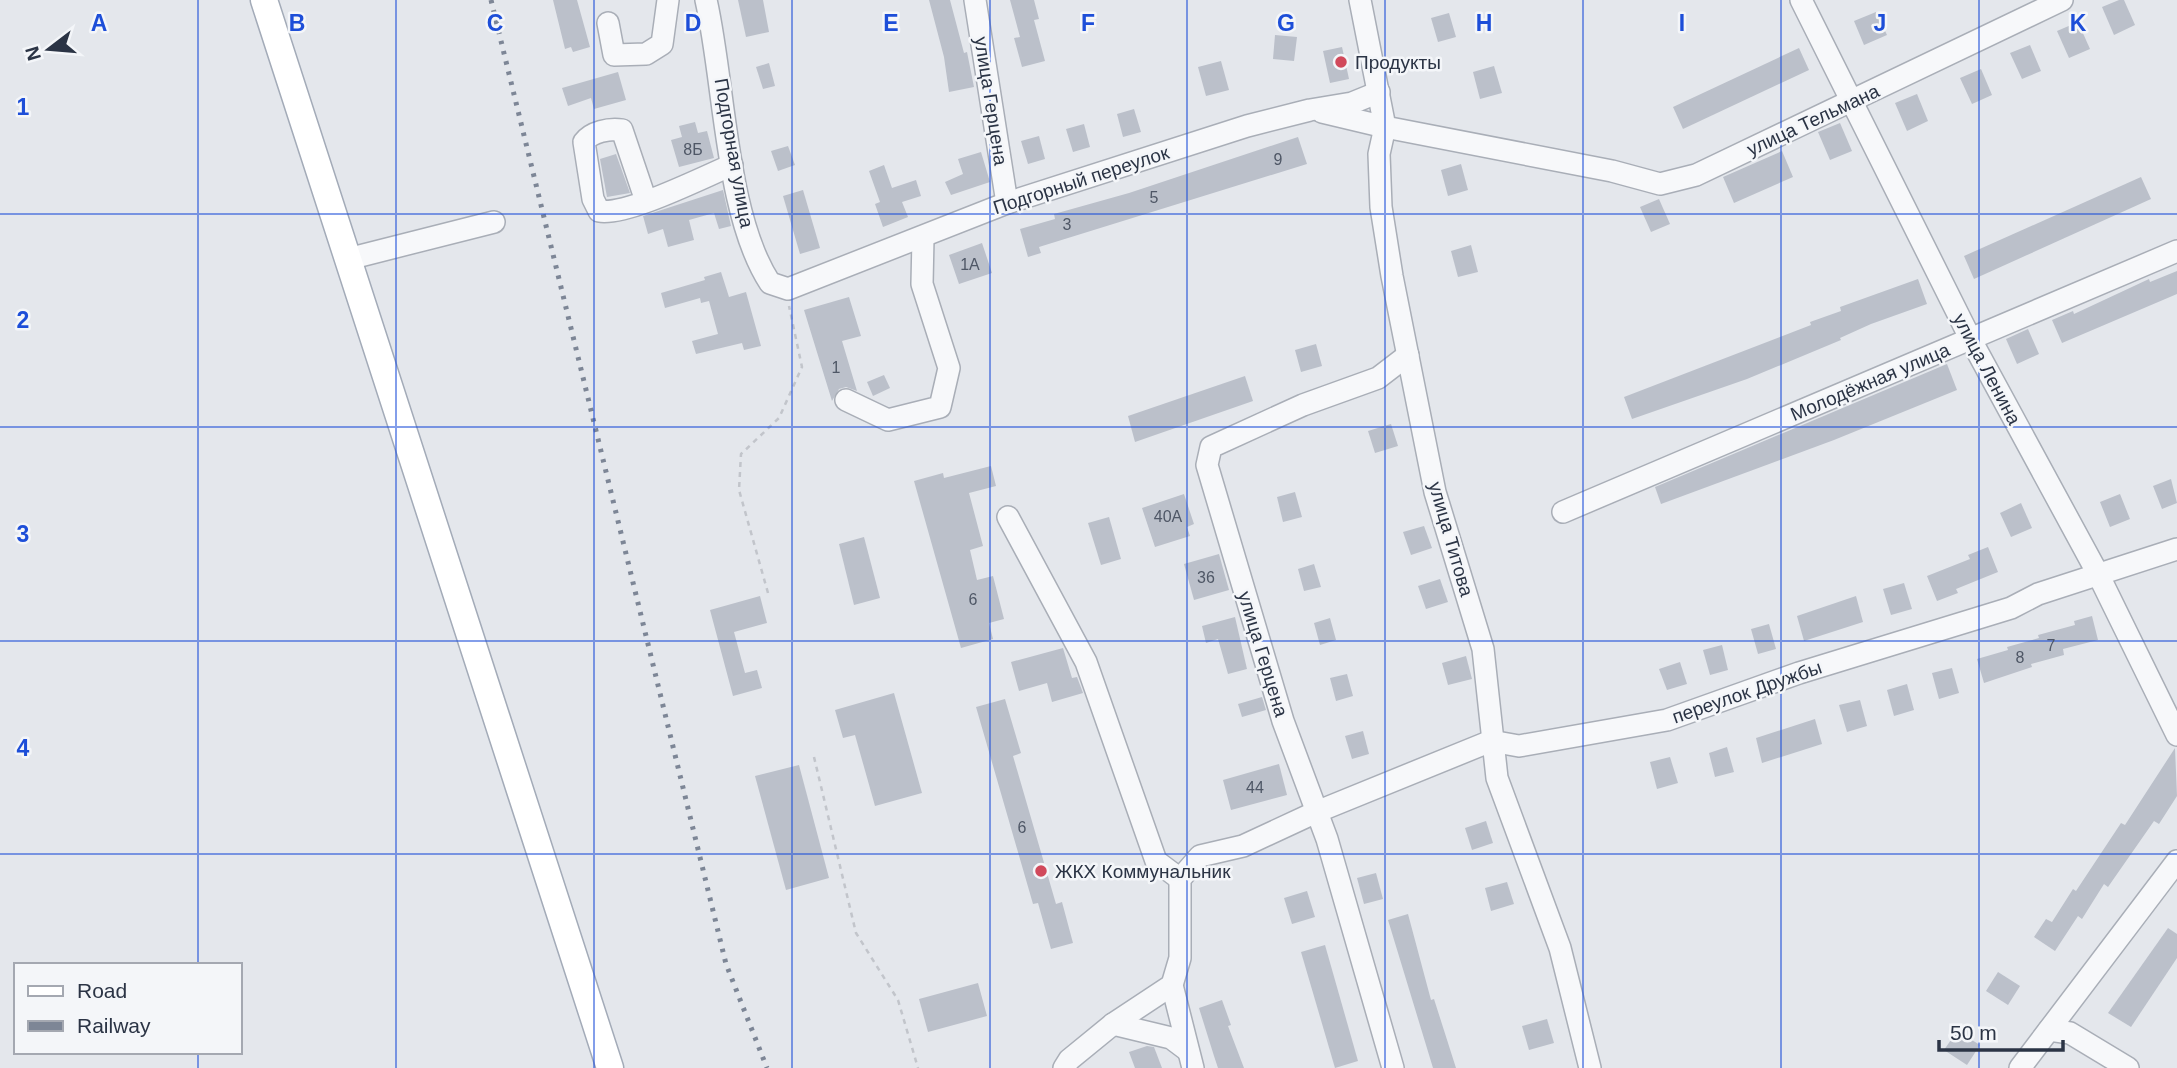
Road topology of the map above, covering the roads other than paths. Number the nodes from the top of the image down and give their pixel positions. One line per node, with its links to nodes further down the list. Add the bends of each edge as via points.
1 (264, 0): 19 (main road)
2 (668, 0): 8 (street, via 662,44 646,54 614,55)
3 (706, 0): 13 (street, Подгорная улица)
4 (975, 0): 15 (street, улица Герцена)
5 (1360, 0): 9 (street, улица Титова)
6 (1801, 0): 10 (street, улица Ленина)
7 (2062, 0): 10 (street, улица Тельмана)
8 (608, 23)
9 (1379, 92): 11 (street, Подгорный переулок, via 1352,103); 12 (street, улица Титова)
10 (1852, 102): 12 (street, улица Тельмана, via 1696,175 1660,184); 21 (street, улица Ленина)
11 (1310, 110): 12 (street, улица Тельмана); 15 (street, Подгорный переулок)
12 (1385, 127): 22 (street, улица Титова, via 1379,154 1381,207)
13 (732, 165): 14 (street); 20 (street, Подгорная улица, via 754,259 770,283)
14 (646, 201)
15 (1007, 203): 17 (street, Подгорный переулок)
16 (494, 222): 19 (street)
17 (923, 238): 20 (street, Подгорный переулок); 23 (street, via 922,284 949,368 940,407 888,420)
18 (2177, 251): 21 (street, Молодёжная улица)
19 (348, 259): 37 (main road)
20 (788, 289)
21 (1971, 340): 24 (street, Молодёжная улица); 27 (street, улица Ленина)
22 (1408, 355): 29 (street, улица Титова, via 1436,492 1483,649); 30 (street, улица Герцена, via 1378,377 1211,447 1207,465)
23 (846, 400)
24 (1563, 512)
25 (1007, 517): 32 (street, via 1086,662 1156,861)
26 (2177, 549): 27 (street, переулок Дружбы)
27 (2098, 574): 28 (street, улица Ленина); 29 (street, переулок Дружбы, via 2011,608 1799,673 1667,720 1520,746)
28 (2177, 735)
29 (1491, 741): 30 (street, переулок Дружбы); 40 (street, улица Титова, via 1497,778 1560,948)
30 (1314, 813): 32 (street, переулок Дружбы, via 1243,846 1200,856); 39 (street, улица Герцена, via 1326,839)
31 (2177, 861): 35 (street)
32 (1180, 879): 33 (street, via 1180,958)
33 (1171, 985): 34 (street); 36 (street)
34 (1113, 1024): 36 (street, via 1171,1038); 38 (street)
35 (2049, 1030): 41 (street); 42 (street, via 2070,1033)
36 (1190, 1059)
37 (610, 1068)
38 (1064, 1068)
39 (1393, 1068)
40 (1590, 1068)
41 (2020, 1068)
42 (2128, 1068)

